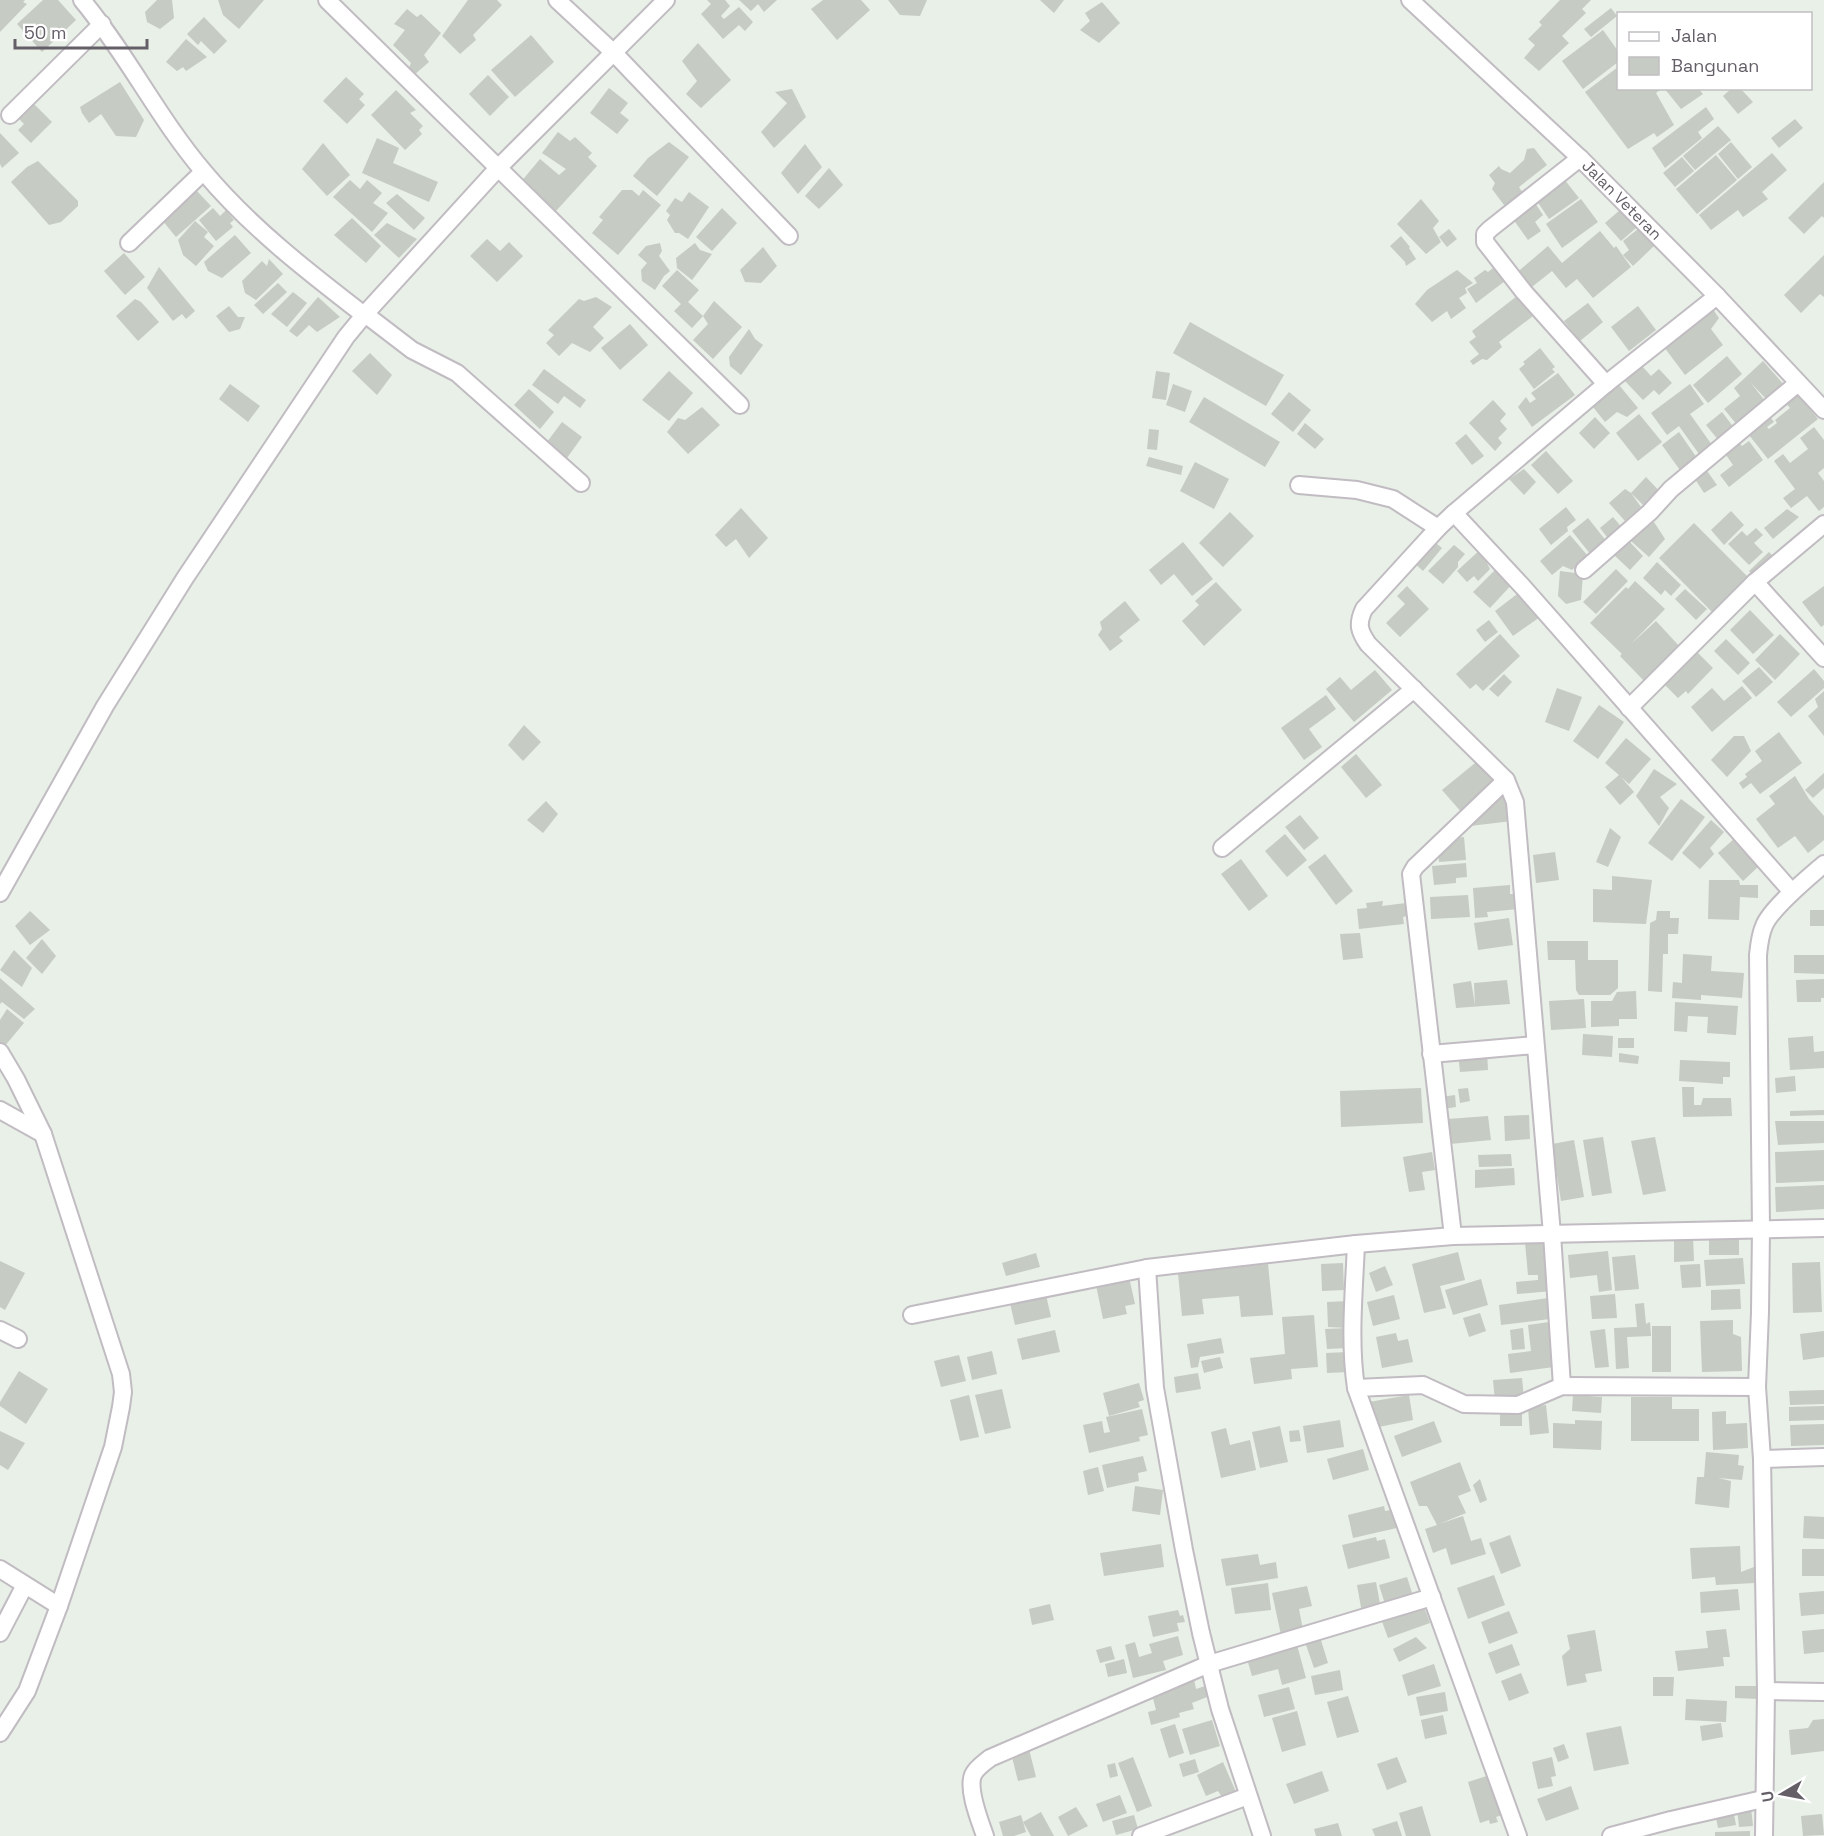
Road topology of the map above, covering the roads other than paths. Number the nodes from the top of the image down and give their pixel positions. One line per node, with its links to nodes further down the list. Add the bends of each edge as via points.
1 (82, 0): 6 (street)
2 (327, 0): 10 (street)
3 (557, 0): 7 (street)
4 (666, 0): 7 (street)
5 (1410, 0): 9 (street, Jalan Veteran)
6 (102, 24): 8 (street); 11 (street)
7 (614, 52): 10 (street); 12 (street)
8 (10, 115)
9 (1580, 158): 14 (street, Jalan Veteran); 17 (street, via 1490,229 1484,238 1524,292)
10 (499, 167): 15 (street); 18 (street)
11 (203, 172): 13 (street); 15 (street, via 276,245)
12 (789, 236)
13 (129, 243)
14 (1717, 296): 16 (street, Jalan Veteran); 17 (street)
15 (364, 315): 20 (street, via 412,350 458,373); 34 (street, via 184,578 105,706)
16 (1798, 383): 19 (street, Jalan Veteran); 25 (street, via 1671,489)
17 (1606, 384): 22 (street)
18 (740, 405)
19 (1824, 410)
20 (581, 483)
21 (1299, 485): 24 (street, via 1358,490 1393,500)
22 (1454, 513): 24 (street); 29 (street)
23 (1824, 524): 26 (street)
24 (1438, 528): 28 (street, via 1359,619 1358,627 1368,644)
25 (1584, 570)
26 (1755, 582): 27 (street); 29 (street)
27 (1824, 658)
28 (1414, 689): 30 (street); 31 (street)
29 (1629, 708): 33 (street)
30 (1506, 780): 35 (street, via 1518,817); 37 (street, via 1411,874)
31 (1222, 848)
32 (1824, 864): 33 (street)
33 (1792, 892): 41 (street, via 1764,924 1759,939)
34 (0, 893)
35 (1535, 1045): 37 (street); 42 (street)
36 (0, 1052): 39 (street)
37 (1431, 1054): 43 (street)
38 (0, 1110): 39 (street)
39 (43, 1134): 57 (street, via 121,1374 123,1392 113,1447)
40 (1824, 1228): 41 (street)
41 (1761, 1229): 42 (street); 50 (street)
42 (1552, 1234): 43 (street); 49 (street)
43 (1453, 1236): 44 (street)
44 (1356, 1244): 45 (street); 51 (street)
45 (1147, 1268): 46 (street); 59 (street, via 1162,1434)
46 (912, 1315)
47 (0, 1330): 48 (street)
48 (18, 1339)
49 (1562, 1386): 50 (street); 51 (street, via 1518,1405 1464,1404 1424,1385)
50 (1757, 1387): 53 (street)
51 (1356, 1388): 56 (street)
52 (1824, 1457): 53 (street)
53 (1762, 1459): 60 (street)
54 (0, 1569): 55 (street)
55 (25, 1585): 57 (street); 58 (street)
56 (1432, 1597): 59 (street); 68 (street)
57 (59, 1606): 62 (street, via 27,1691)
58 (0, 1633)
59 (1209, 1664): 63 (street); 65 (street, via 990,1758 973,1775 972,1791)
60 (1766, 1692): 61 (street); 64 (street)
61 (1824, 1692)
62 (0, 1733)
63 (1248, 1796): 66 (street); 67 (street)
64 (1763, 1799): 69 (street); 70 (street)
65 (985, 1836)
66 (1141, 1836)
67 (1262, 1836)
68 (1518, 1836)
69 (1611, 1836)
70 (1764, 1836)

